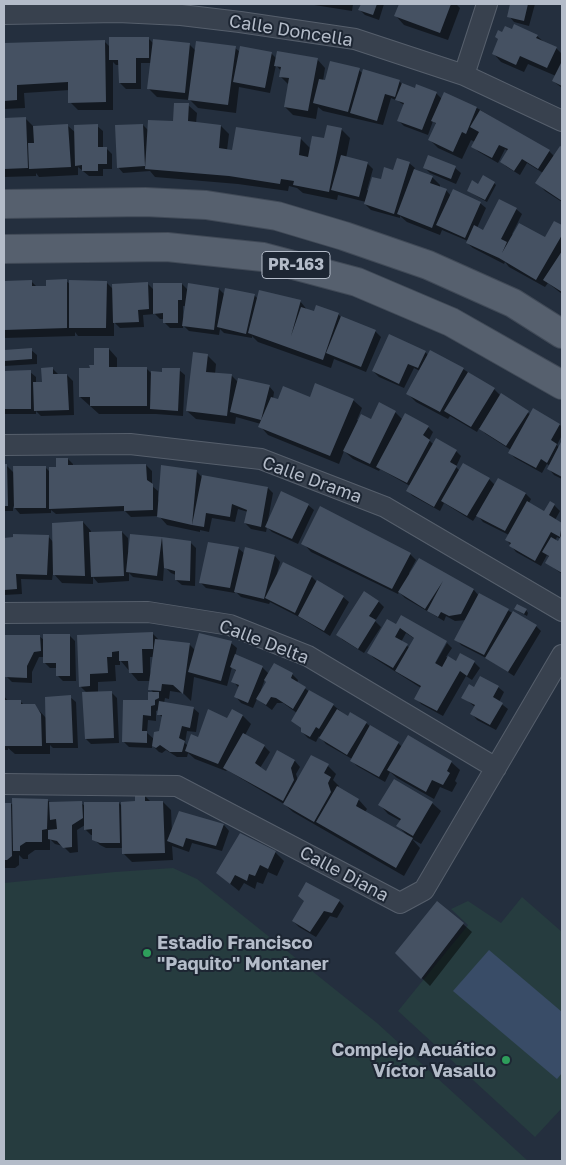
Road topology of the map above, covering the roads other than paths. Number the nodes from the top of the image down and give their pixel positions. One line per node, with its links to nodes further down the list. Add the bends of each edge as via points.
1 (487, 4): 3 (street)
2 (4, 14): 3 (street, Calle Doncella, via 118,12 240,22 355,39)
3 (464, 75): 4 (street, Calle Doncella)
4 (562, 121)
5 (4, 204): 7 (main road, PR-163, via 145,202 206,205 277,216 428,266 513,303)
6 (4, 249): 8 (main road, PR-163, via 167,247 263,256 357,282 443,319)
7 (562, 334)
8 (562, 385)
9 (4, 445): 10 (street, Calle Drama, via 130,444 261,459 385,507)
10 (562, 611)
11 (4, 614): 13 (street, Calle Delta, via 148,612 230,625 308,656)
12 (562, 655): 13 (street, Calle Diana)
13 (496, 768): 14 (street, Calle Diana, via 424,890 400,903 177,786)
14 (4, 784)

